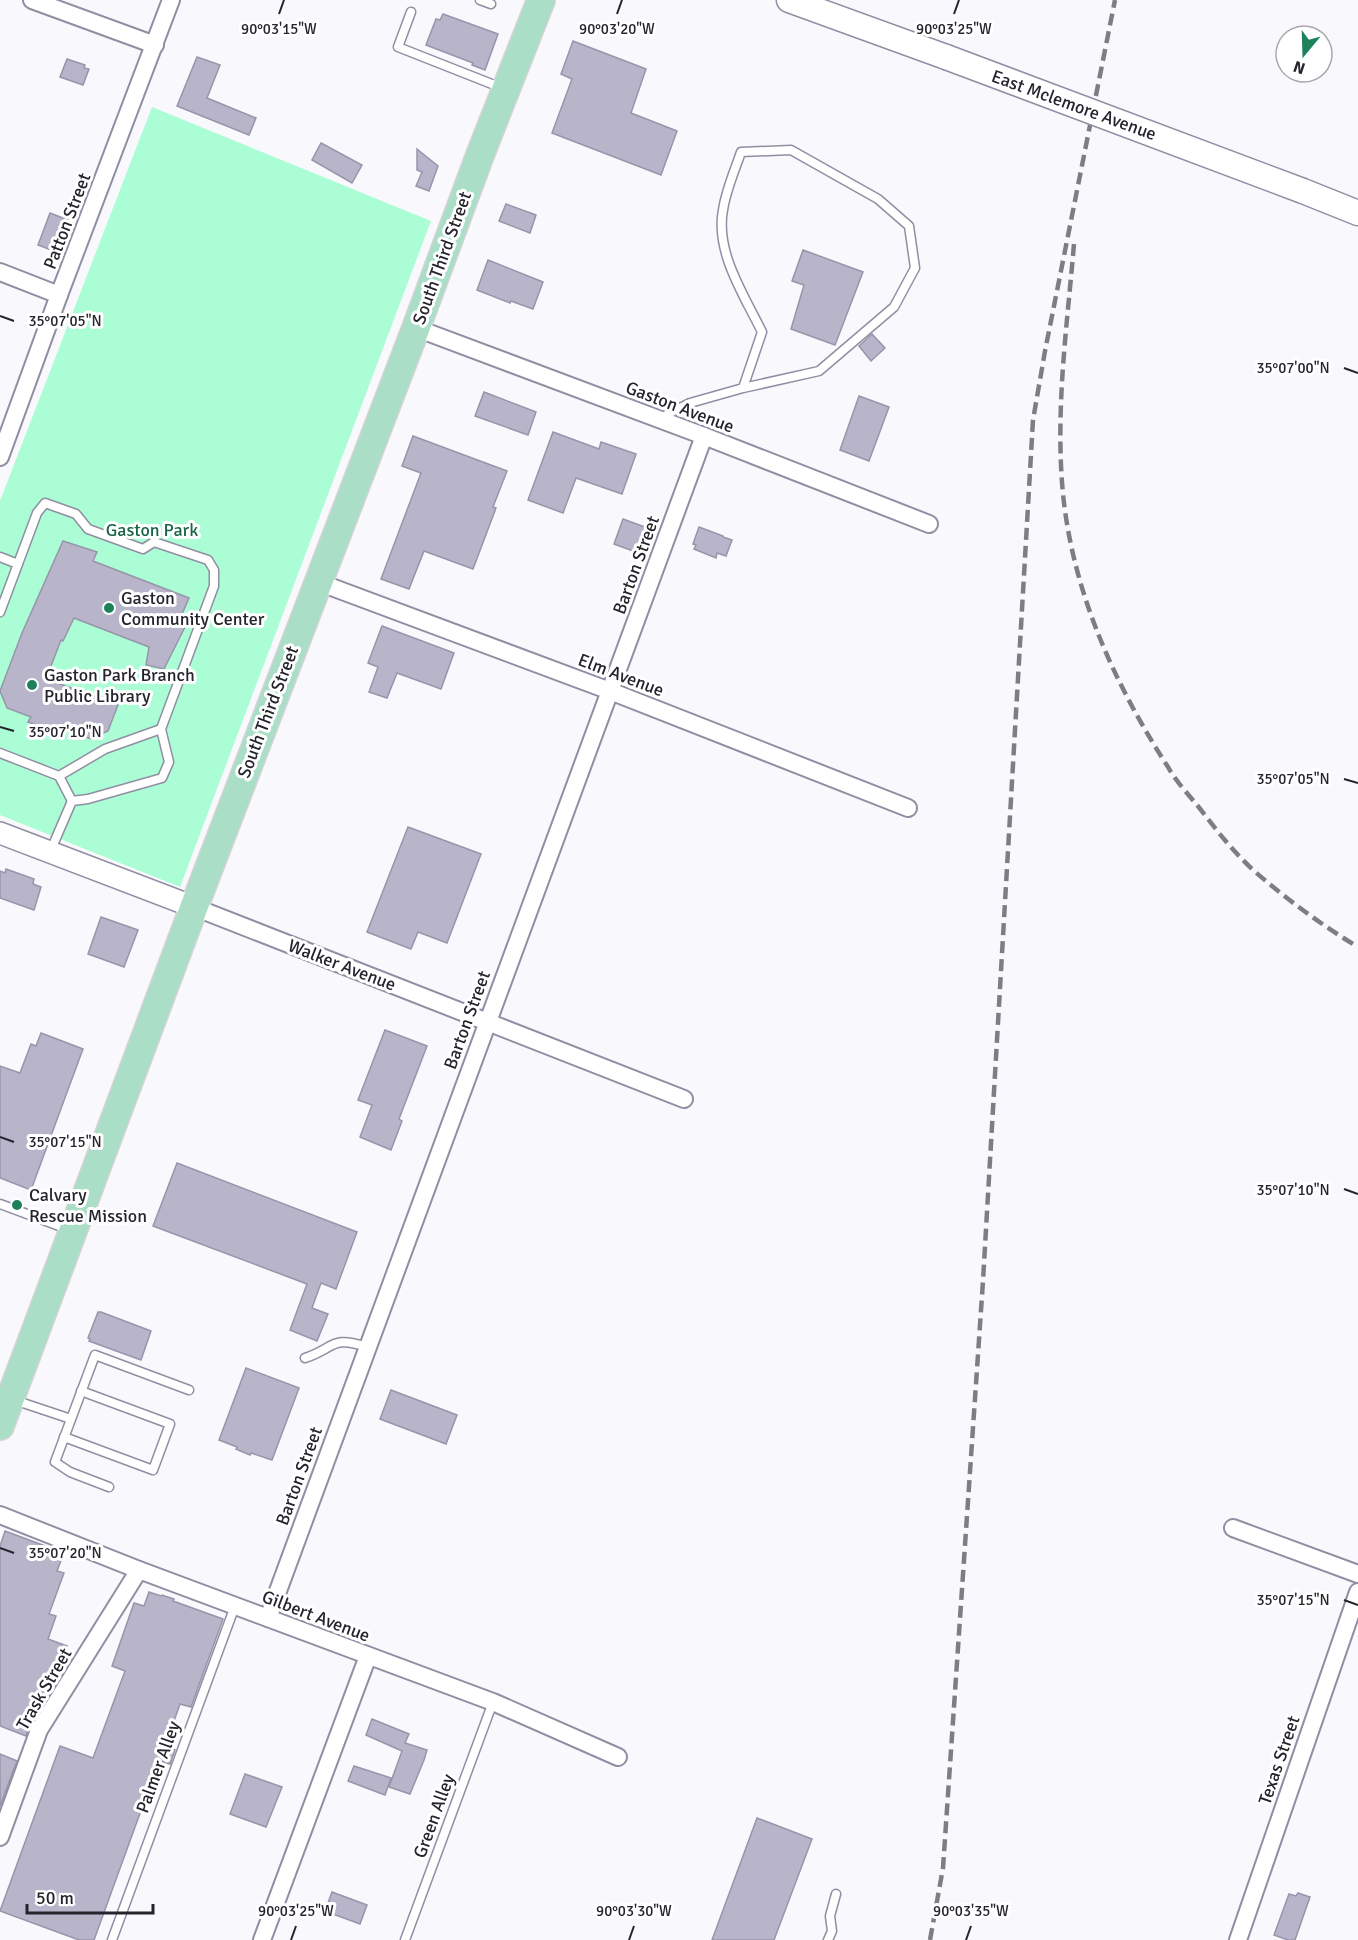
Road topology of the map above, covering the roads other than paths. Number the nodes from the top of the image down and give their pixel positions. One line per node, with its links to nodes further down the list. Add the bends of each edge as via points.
1 (32, 0): 8 (street)
2 (171, 0): 8 (street, Patton Street)
3 (480, 0): 6 (lane)
4 (541, 0): 9 (main road, South Third Street)
5 (789, 0): 10 (main road, East Mclemore Avenue, bridge)
6 (491, 4)
7 (411, 12): 9 (lane, via 398,47)
8 (155, 45): 12 (street, Patton Street)
9 (506, 90): 13 (main road, South Third Street)
10 (1358, 213)
11 (0, 272): 12 (street)
12 (59, 295): 17 (street, Patton Street)
13 (416, 328): 15 (street, Gaston Avenue); 21 (main road, South Third Street)
14 (743, 388): 14 (lane, via 762,332 721,236 723,209 741,152 791,150 878,199 909,226 915,268 894,307 819,371); 15 (lane, via 690,403)
15 (658, 419): 16 (street, Gaston Avenue)
16 (704, 436): 18 (street, Gaston Avenue); 23 (street, Barton Street)
17 (0, 457)
18 (929, 524)
19 (0, 557): 20 (lane)
20 (18, 564): 22 (lane); 24 (lane, via 37,513 45,503 76,514 88,529 142,549 154,542 207,560 214,570 214,586)
21 (318, 582): 23 (street, Elm Avenue); 31 (main road, South Third Street)
22 (0, 612)
23 (610, 691): 28 (street, Elm Avenue); 32 (street, Barton Street)
24 (161, 729): 26 (lane, via 105,749); 27 (lane, via 169,762 162,778)
25 (0, 753): 26 (lane)
26 (59, 776): 27 (lane)
27 (72, 801): 30 (lane)
28 (908, 808)
29 (0, 833): 30 (street, Walker Avenue)
30 (50, 852): 31 (street, Walker Avenue)
31 (194, 907): 32 (street, Walker Avenue); 35 (main road, South Third Street)
32 (487, 1022): 33 (street, Walker Avenue); 36 (street, Barton Street)
33 (684, 1099)
34 (0, 1204): 35 (lane)
35 (73, 1231): 40 (main road, South Third Street)
36 (367, 1347): 37 (lane, via 337,1341); 51 (street, Barton Street)
37 (305, 1358)
38 (189, 1390): 39 (lane, via 95,1355)
39 (81, 1391): 41 (lane); 43 (lane, via 170,1424 153,1470)
40 (8, 1393): 41 (lane); 42 (main road, South Third Street)
41 (71, 1419): 43 (lane)
42 (0, 1426)
43 (64, 1437): 44 (lane, via 55,1462)
44 (109, 1487)
45 (0, 1515): 47 (street, Gilbert Avenue)
46 (1233, 1528): 48 (street)
47 (139, 1570): 50 (street, Gilbert Avenue); 55 (street, Trask Street, via 39,1730)
48 (1358, 1574)
49 (1358, 1592): 61 (street, Texas Street)
50 (236, 1606): 51 (street, Gilbert Avenue); 57 (lane, Palmer Alley)
51 (268, 1618): 52 (street, Gilbert Avenue)
52 (368, 1656): 53 (street, Gilbert Avenue); 58 (street)
53 (494, 1702): 54 (street, Gilbert Avenue); 59 (lane, Green Alley)
54 (618, 1756)
55 (0, 1837)
56 (836, 1894): 60 (lane)
57 (112, 1940)
58 (262, 1940)
59 (405, 1940)
60 (828, 1940)
61 (1238, 1940)

